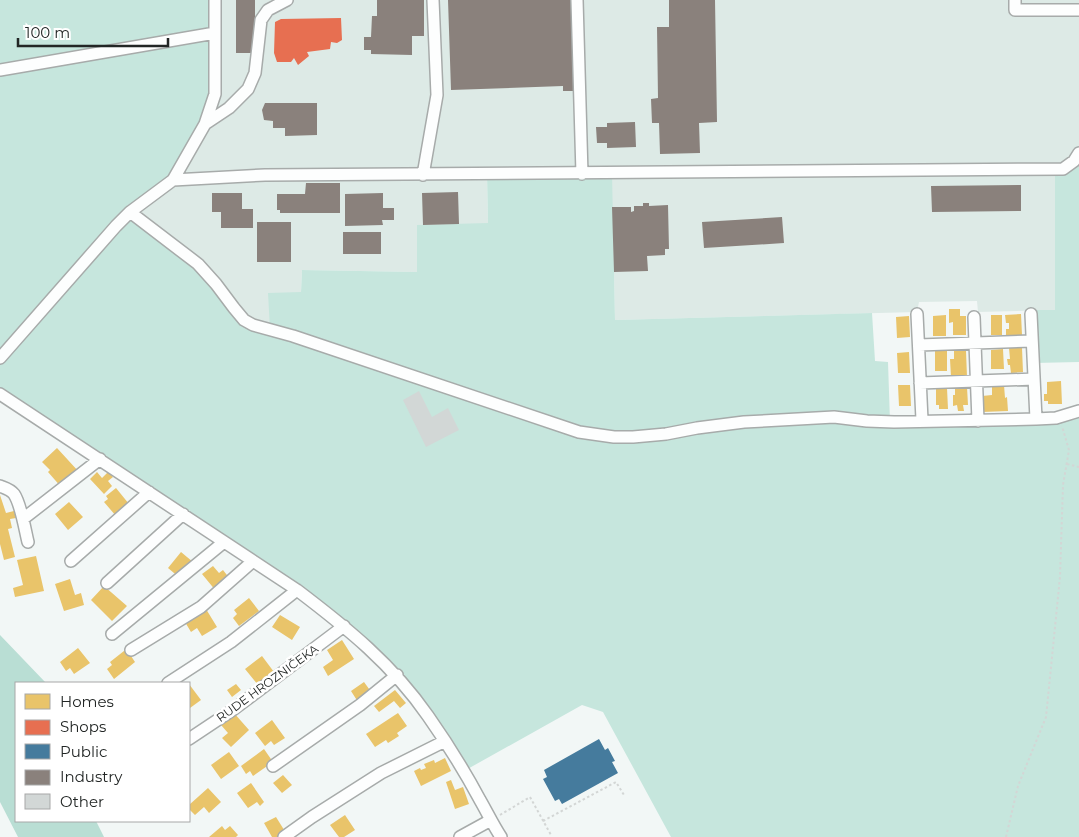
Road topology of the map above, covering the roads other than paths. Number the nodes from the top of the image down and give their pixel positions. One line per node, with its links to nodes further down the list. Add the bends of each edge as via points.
1 (215, 0): 7 (street)
2 (287, 0): 9 (street, via 268,10 261,20 255,74 248,89 229,108)
3 (433, 0): 12 (street, via 437,94)
4 (577, 0): 11 (street)
5 (1015, 0): 6 (street, via 1015,10)
6 (1079, 10)
7 (215, 33): 8 (street); 9 (street, via 215,94)
8 (0, 70)
9 (205, 124): 13 (street)
10 (1079, 152): 11 (street, via 1074,161 1063,169)
11 (582, 174): 12 (street)
12 (424, 175): 13 (street, via 265,175)
13 (173, 180): 14 (street)
14 (130, 212): 21 (street); 27 (street, via 198,264 244,320 578,432 633,438 721,424 834,416 866,421)
15 (918, 314): 20 (street)
16 (1031, 314): 18 (street)
17 (974, 317): 19 (street)
18 (1032, 341): 19 (street); 22 (street)
19 (976, 344): 20 (street); 23 (street)
20 (919, 345): 24 (street)
21 (0, 358)
22 (1034, 379): 23 (street); 28 (street)
23 (976, 382): 24 (street); 29 (street)
24 (920, 383): 27 (street)
25 (0, 394): 30 (street)
26 (1079, 411): 28 (street)
27 (922, 420): 29 (street)
28 (1036, 420): 29 (street)
29 (978, 421)
30 (100, 459): 32 (street); 34 (street)
31 (0, 486): 34 (street, via 14,495)
32 (150, 492): 33 (street); 37 (street)
33 (184, 514): 36 (street); 39 (street)
34 (23, 519): 35 (street)
35 (28, 542)
36 (224, 542): 38 (street); 42 (street)
37 (71, 561)
38 (254, 561): 40 (street); 43 (street, via 201,607)
39 (107, 582)
40 (297, 590): 41 (street); 45 (street, via 231,642)
41 (344, 626): 44 (street); 46 (street, RUDE HROZNIČEKA)
42 (112, 634)
43 (131, 650)
44 (396, 675): 47 (street, via 429,716); 48 (street, via 360,705)
45 (170, 682)
46 (190, 738)
47 (444, 741): 49 (street); 50 (street, via 381,773)
48 (273, 766)
49 (491, 820): 51 (street); 52 (street)
50 (284, 837)
51 (460, 837)
52 (500, 837)

